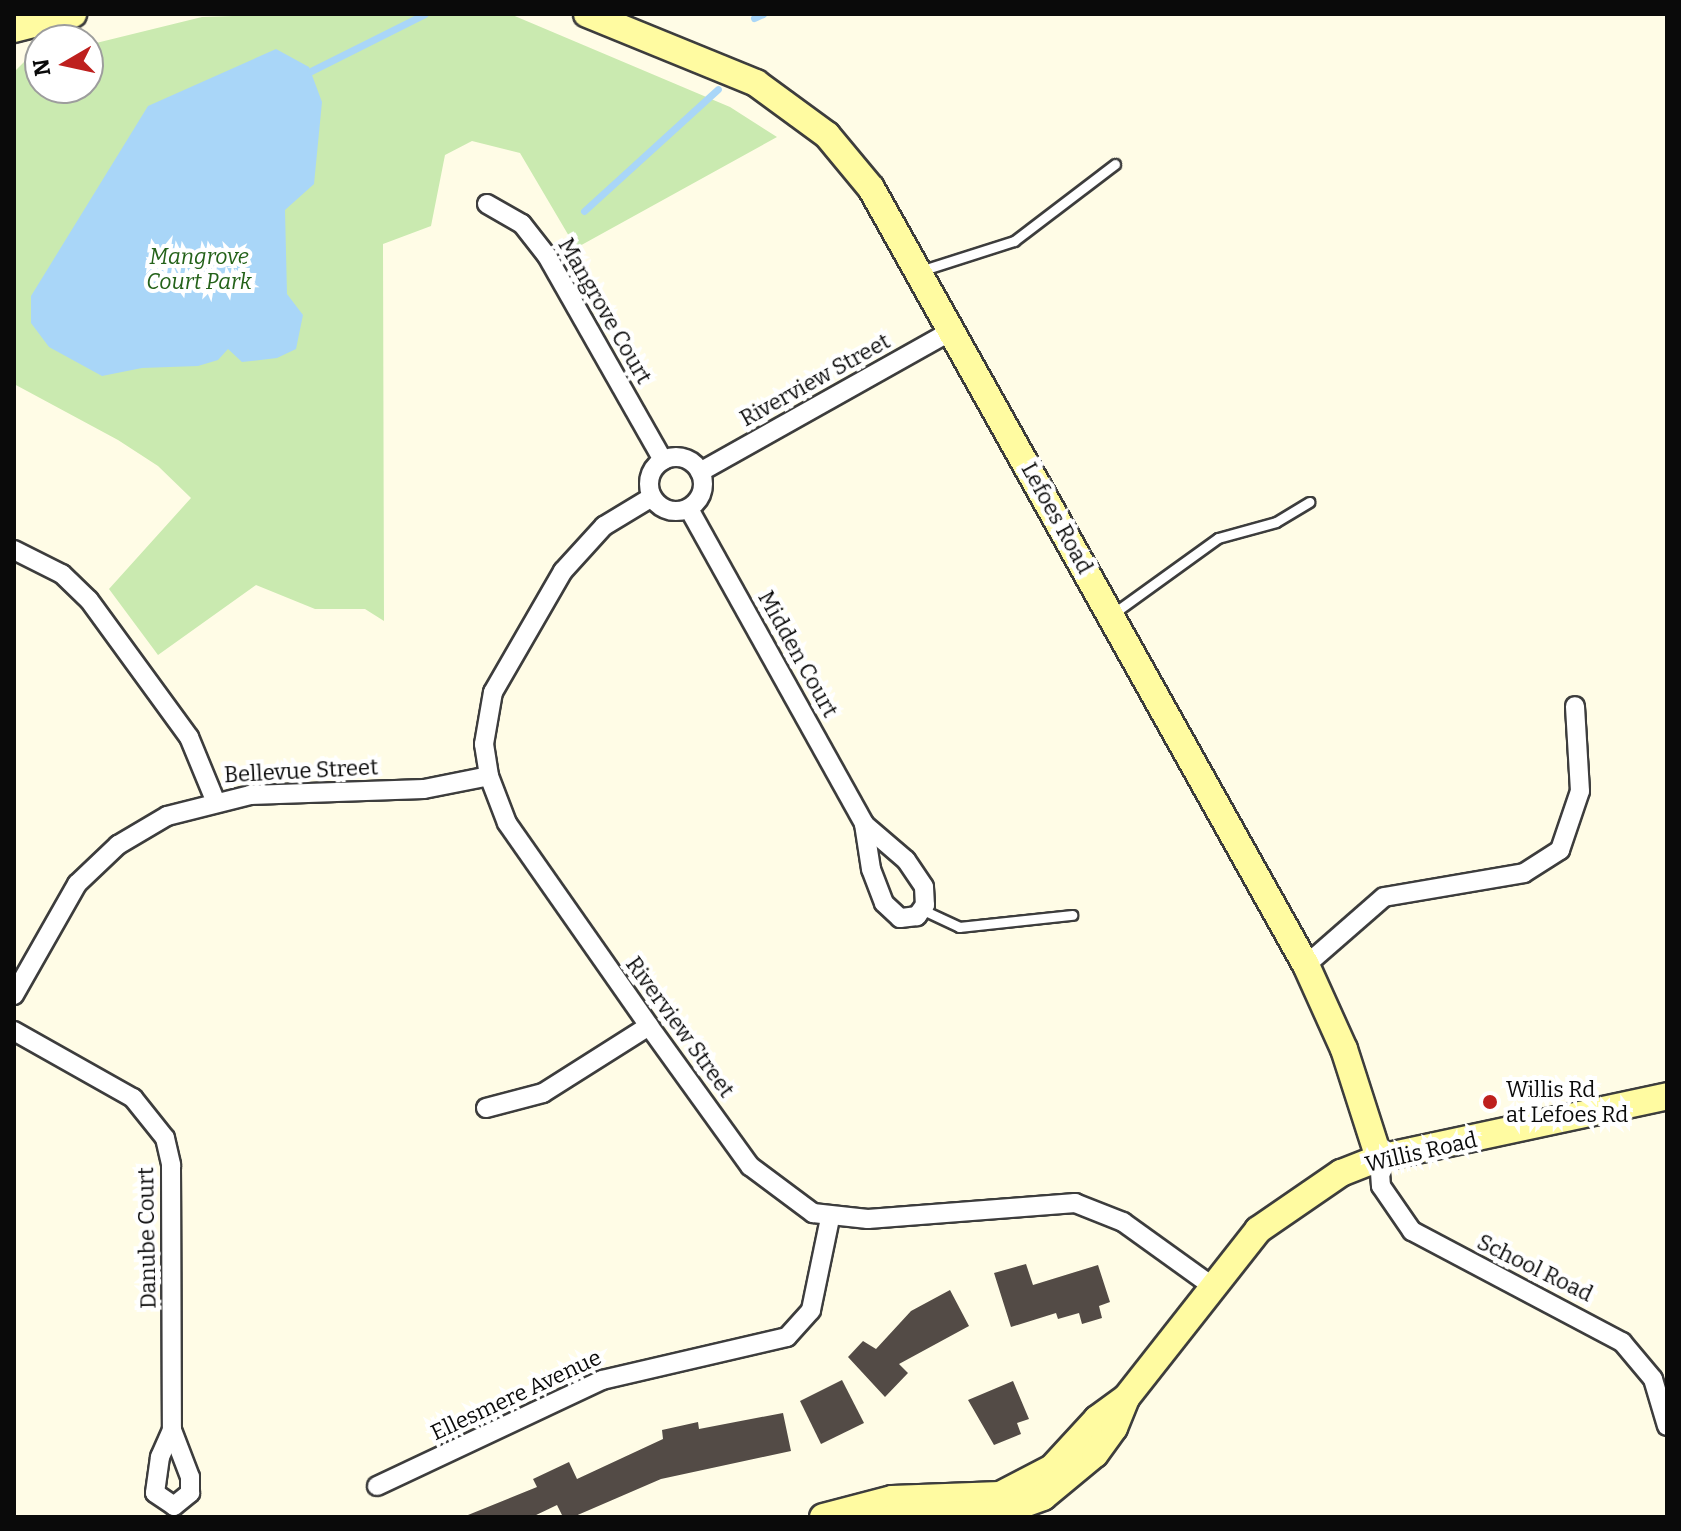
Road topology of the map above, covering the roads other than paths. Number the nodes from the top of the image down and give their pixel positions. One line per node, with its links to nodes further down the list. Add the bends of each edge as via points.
1 (73, 14): 3 (street)
2 (587, 14): 6 (street, Lefoes Road, via 733,72 807,117 871,188)
3 (14, 29)
4 (1115, 164): 6 (lane, via 1014,241)
5 (487, 204): 8 (street, Mangrove Court, via 522,224 547,256)
6 (920, 271): 7 (street, Lefoes Road)
7 (953, 330): 9 (street, Riverview Street); 14 (street, Lefoes Road)
8 (663, 460): 9 (street, via 688,460); 10 (street, via 649,481)
9 (700, 472): 12 (street, via 701,497)
10 (652, 497): 12 (street, via 672,512); 16 (street, Riverview Street, via 589,540 550,593 493,692 484,744)
11 (1309, 502): 14 (lane, via 1276,522 1218,538)
12 (689, 509): 18 (street, Midden Court)
13 (14, 550): 17 (street, via 62,574 89,600 189,737)
14 (1111, 615): 21 (street, Lefoes Road)
15 (1575, 706): 21 (street, via 1580,791 1560,850 1524,873 1384,897)
16 (489, 776): 17 (street, Bellevue Street, via 424,789 312,790); 23 (street, Riverview Street, via 520,844)
17 (215, 800): 22 (street, Bellevue Street, via 142,829 98,862 59,908)
18 (864, 824): 19 (street, Midden Court, via 906,860 924,887); 19 (street, Midden Court, via 871,869 884,903 892,914 909,920)
19 (923, 910): 20 (lane, Midden Court, via 959,927)
20 (1072, 915)
21 (1306, 965): 27 (street, Lefoes Road, via 1344,1049)
22 (14, 995)
23 (649, 1026): 26 (street, via 543,1093); 28 (street, Riverview Street, via 750,1166 801,1207)
24 (14, 1031): 31 (street, Danube Court, via 133,1098 165,1138 171,1165)
25 (1667, 1096): 27 (street, Willis Road)
26 (486, 1108)
27 (1379, 1158): 29 (street, Willis Road, via 1317,1186 1280,1212); 30 (street, School Road, via 1381,1186 1412,1231 1622,1342 1653,1379)
28 (830, 1218): 29 (street, Riverview Street, via 1075,1203 1123,1222); 32 (street, Ellesmere Avenue, via 815,1300 787,1337 602,1380)
29 (1212, 1286): 33 (street, Willis Road, via 1126,1398 1114,1428 1078,1472 1043,1497)
30 (1667, 1426)
31 (172, 1430)
32 (377, 1486)
33 (999, 1509): 34 (street, via 892,1499); 35 (street)
34 (823, 1517)
35 (894, 1517)

